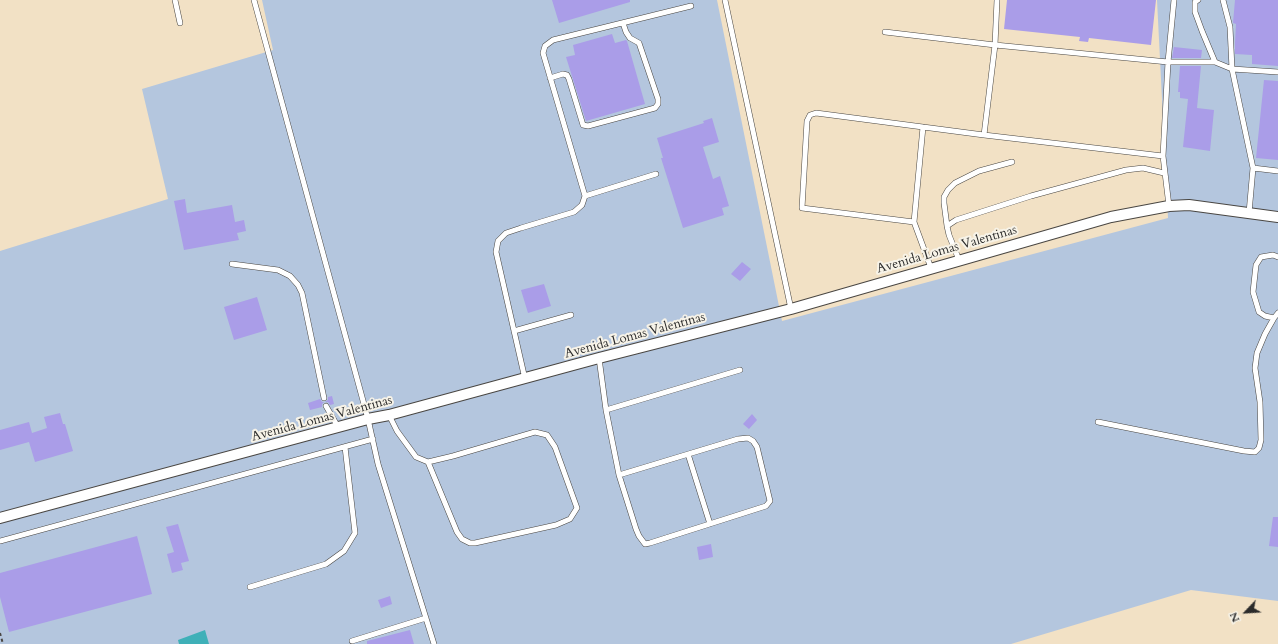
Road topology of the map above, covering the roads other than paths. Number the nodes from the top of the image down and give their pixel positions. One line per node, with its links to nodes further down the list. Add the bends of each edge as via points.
1 (175, 0): 9 (lane)
2 (254, 0): 48 (lane)
3 (725, 0): 36 (lane)
4 (997, 0): 12 (lane)
5 (1174, 0): 13 (lane)
6 (1198, 0): 14 (lane, via 1195,2 1196,12)
7 (1224, 0): 15 (lane, via 1230,27)
8 (691, 6): 10 (lane)
9 (180, 23)
10 (623, 23): 17 (lane, via 553,40 545,46 543,53); 17 (lane, via 630,38 639,43 658,99 655,108 588,126 583,124 567,75)
11 (885, 32): 12 (lane)
12 (994, 45): 13 (lane); 19 (lane)
13 (1168, 62): 14 (lane); 20 (lane)
14 (1215, 62): 15 (lane)
15 (1232, 69): 16 (lane); 22 (lane)
16 (1278, 72)
17 (550, 78): 26 (lane)
18 (923, 127): 19 (lane); 30 (lane); 30 (lane, via 816,113 810,115 807,121 802,208)
19 (984, 135): 20 (lane)
20 (1163, 156): 24 (lane)
21 (1012, 162): 31 (lane, via 980,171 955,183 944,197)
22 (1253, 168): 23 (lane); 28 (lane)
23 (1278, 171)
24 (1164, 173): 27 (lane); 31 (lane, via 1143,168 1126,170 1031,196 956,220)
25 (656, 174): 26 (lane)
26 (585, 196): 40 (lane, via 582,205 574,212 506,233 498,241 496,252)
27 (1169, 206): 28 (street, Avenida Lomas Valentinas, via 1189,205); 33 (street, Avenida Lomas Valentinas, via 1111,217)
28 (1249, 213): 29 (street, Avenida Lomas Valentinas)
29 (1278, 217)
30 (914, 222): 35 (lane)
31 (947, 226): 33 (lane)
32 (1278, 257): 39 (lane, via 1261,257 1256,265 1254,278 1258,312)
33 (959, 260): 35 (street, Avenida Lomas Valentinas)
34 (232, 264): 44 (lane, via 278,270 290,276 298,285 302,293)
35 (931, 268): 36 (street, Avenida Lomas Valentinas)
36 (790, 309): 41 (street, Avenida Lomas Valentinas)
37 (1278, 313): 39 (lane)
38 (571, 315): 40 (lane)
39 (1274, 318): 49 (lane, via 1256,353 1261,440 1260,448 1255,452)
40 (514, 331): 43 (lane)
41 (599, 358): 43 (street, Avenida Lomas Valentinas); 46 (lane)
42 (740, 370): 46 (lane)
43 (524, 379): 47 (street, Avenida Lomas Valentinas)
44 (324, 398)
45 (326, 406): 50 (lane)
46 (606, 410): 55 (lane)
47 (389, 415): 48 (street, Avenida Lomas Valentinas); 54 (lane, via 416,457)
48 (368, 419): 50 (street, Avenida Lomas Valentinas); 51 (lane)
49 (1098, 422)
50 (338, 427): 56 (street, Avenida Lomas Valentinas)
51 (373, 439): 52 (lane); 60 (lane, via 378,464)
52 (345, 447): 58 (lane); 59 (lane, via 355,533 344,551 326,564)
53 (688, 454): 55 (lane); 57 (lane); 57 (lane, via 738,439 748,438 757,447 769,503)
54 (428, 462): 54 (lane, via 535,432 547,435 555,447 578,508 570,519 556,525 470,543 462,539 457,532)
55 (619, 475): 57 (lane, via 636,529 645,544)
56 (0, 518)
57 (710, 524)
58 (0, 541)
59 (250, 587)
60 (426, 618): 61 (lane); 62 (lane)
61 (352, 641)
62 (434, 644)

